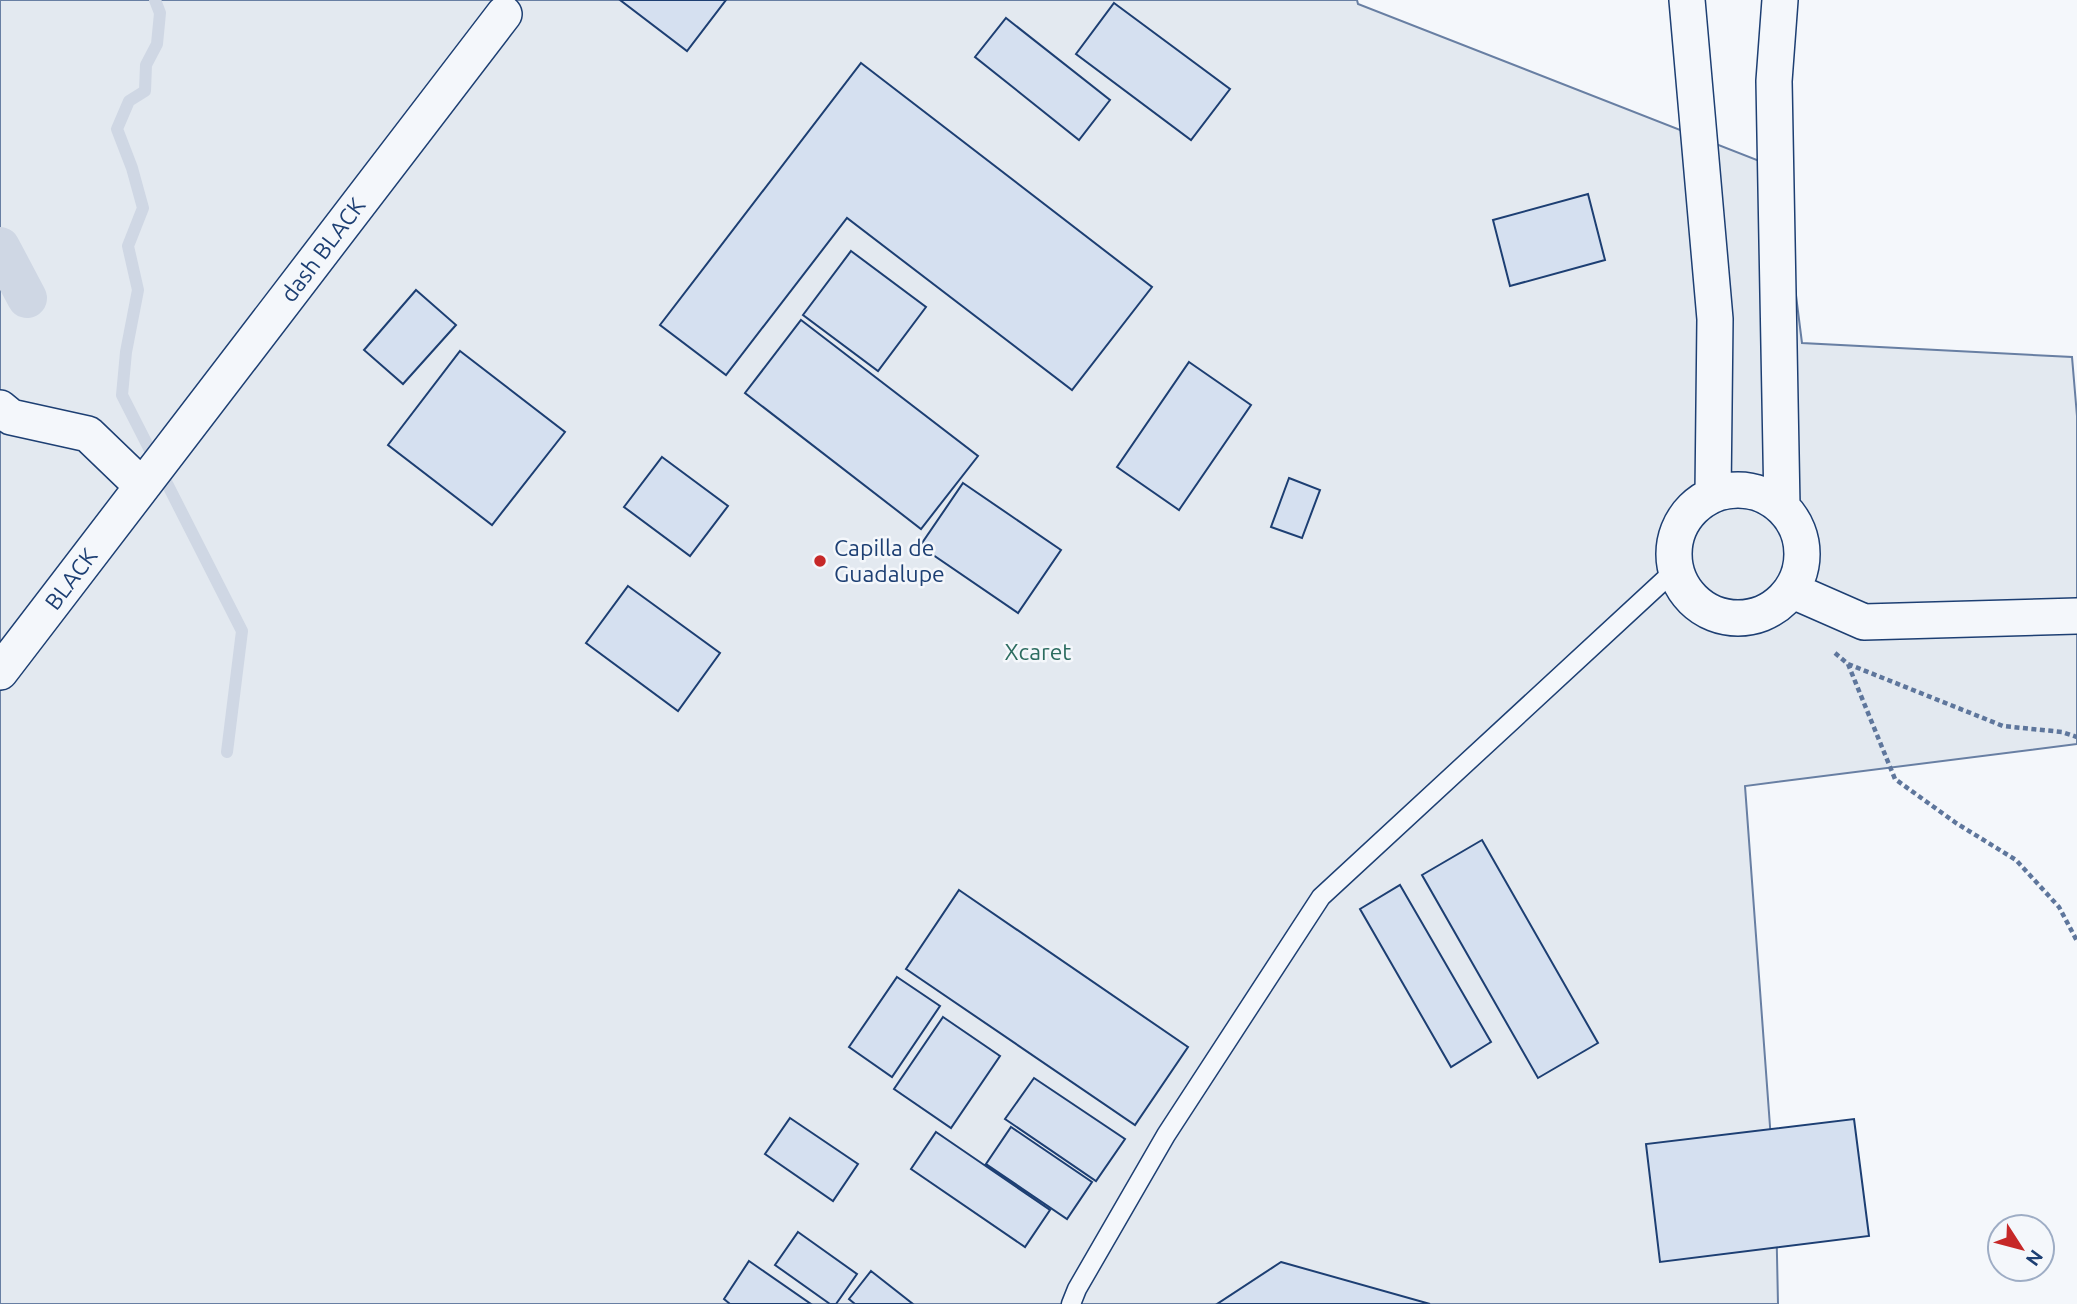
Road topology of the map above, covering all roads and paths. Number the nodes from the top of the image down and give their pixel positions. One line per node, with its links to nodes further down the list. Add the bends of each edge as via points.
1 (1687, 0): 6 (street, via 1715,320)
2 (1780, 0): 7 (street, via 1774,81)
3 (504, 14): 5 (street, dash BLACK)
4 (0, 408): 5 (street, via 11,417 88,434)
5 (142, 486): 13 (street, BLACK)
6 (1713, 494): 7 (street, via 1749,489); 8 (street, via 1684,517 1676,534)
7 (1782, 506): 9 (street, via 1801,537 1803,556)
8 (1675, 570): 9 (street, via 1694,602 1727,618 1763,613); 16 (lane, via 1321,897 1166,1135)
9 (1791, 590): 10 (street, via 1864,622)
10 (2077, 616)
11 (1828, 647): 12 (path)
12 (1848, 664): 14 (path, via 2003,726); 15 (path, via 1895,779 2016,860 2059,907)
13 (0, 672)
14 (2077, 737)
15 (2077, 941)
16 (1071, 1304)

